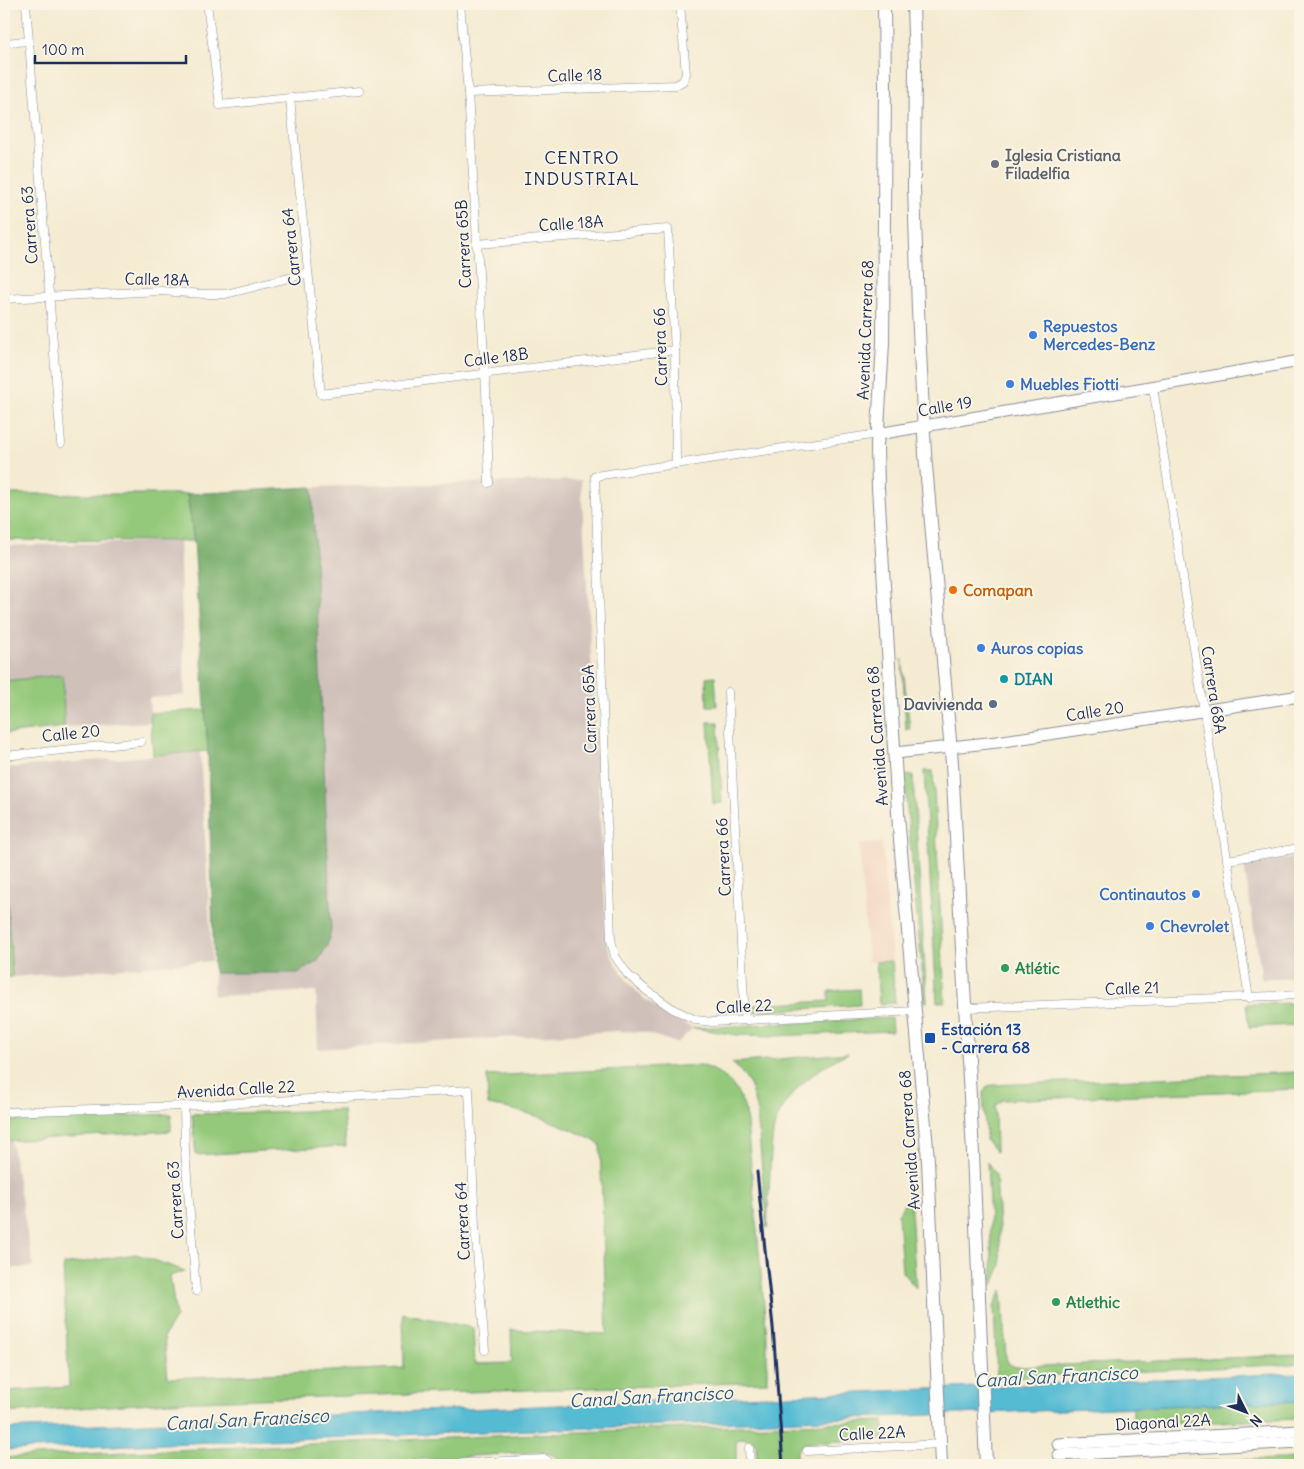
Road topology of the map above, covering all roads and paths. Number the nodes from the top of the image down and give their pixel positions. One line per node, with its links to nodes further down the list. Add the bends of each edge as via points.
1 (26, 4): 7 (street, Carrera 63)
2 (207, 4): 11 (street, via 220,105)
3 (460, 4): 10 (street, Carrera 65B)
4 (680, 4): 10 (street, Calle 18, via 686,74 676,85)
5 (884, 4): 23 (main road, Avenida Carrera 68, via 883,343)
6 (913, 4): 22 (main road, via 914,187)
7 (29, 41): 8 (street); 15 (street, Carrera 63)
8 (4, 43)
9 (359, 91): 11 (street)
10 (468, 93): 13 (street, Carrera 65B)
11 (290, 98): 14 (street, Carrera 64)
12 (668, 229): 13 (street, Calle 18A); 17 (street, Carrera 66)
13 (476, 244): 19 (street, Carrera 65B)
14 (308, 274): 15 (street, Calle 18A, via 226,294 160,291); 21 (street, Carrera 64)
15 (48, 295): 16 (street, Calle 18A); 24 (street, Carrera 63)
16 (4, 299)
17 (675, 350): 19 (street, Calle 18B); 25 (street, Carrera 66)
18 (1300, 361): 20 (street, Calle 19)
19 (485, 372): 21 (street, Calle 18B); 27 (street, Carrera 65B)
20 (1153, 387): 22 (street, Calle 19); 30 (street, Carrera 68A)
21 (321, 394)
22 (925, 426): 23 (street, Calle 19); 32 (main road)
23 (878, 434): 25 (street, Calle 19); 33 (main road, Avenida Carrera 68, via 878,488)
24 (61, 443)
25 (676, 464): 26 (street, Calle 19)
26 (595, 476): 37 (street, Carrera 65A)
27 (489, 483)
28 (728, 692): 42 (street, Carrera 66)
29 (1300, 696): 30 (street, Calle 20)
30 (1204, 711): 32 (street, Calle 20); 36 (street, Carrera 68A)
31 (141, 742): 34 (street, Calle 20)
32 (950, 747): 33 (street, Calle 20); 40 (main road)
33 (895, 753): 41 (main road, Avenida Carrera 68)
34 (4, 756)
35 (1300, 848): 36 (street)
36 (1227, 860): 39 (street, Carrera 68A)
37 (611, 940): 42 (street, Calle 22, via 615,956 628,975 672,1009 696,1020)
38 (1300, 995): 39 (street, Calle 21)
39 (1249, 998): 40 (street, Calle 21)
40 (965, 1008): 57 (main road)
41 (915, 1011): 42 (street, Calle 22); 50 (main road, Avenida Carrera 68, via 928,1160)
42 (746, 1020)
43 (469, 1090): 44 (street, Avenida Calle 22); 47 (street, Carrera 64)
44 (184, 1106): 45 (street, Avenida Calle 22); 46 (street, Carrera 63)
45 (4, 1112)
46 (196, 1292)
47 (485, 1350)
48 (1300, 1430): 49 (street, Diagonal 22A, via 1058,1449)
49 (1300, 1442)
50 (940, 1444): 52 (street, Calle 22A); 56 (main road, Avenida Carrera 68)
51 (749, 1448): 55 (street)
52 (807, 1451)
53 (432, 1465): 54 (street, via 545,1459)
54 (553, 1465)
55 (750, 1465)
56 (941, 1465)
57 (986, 1465)

